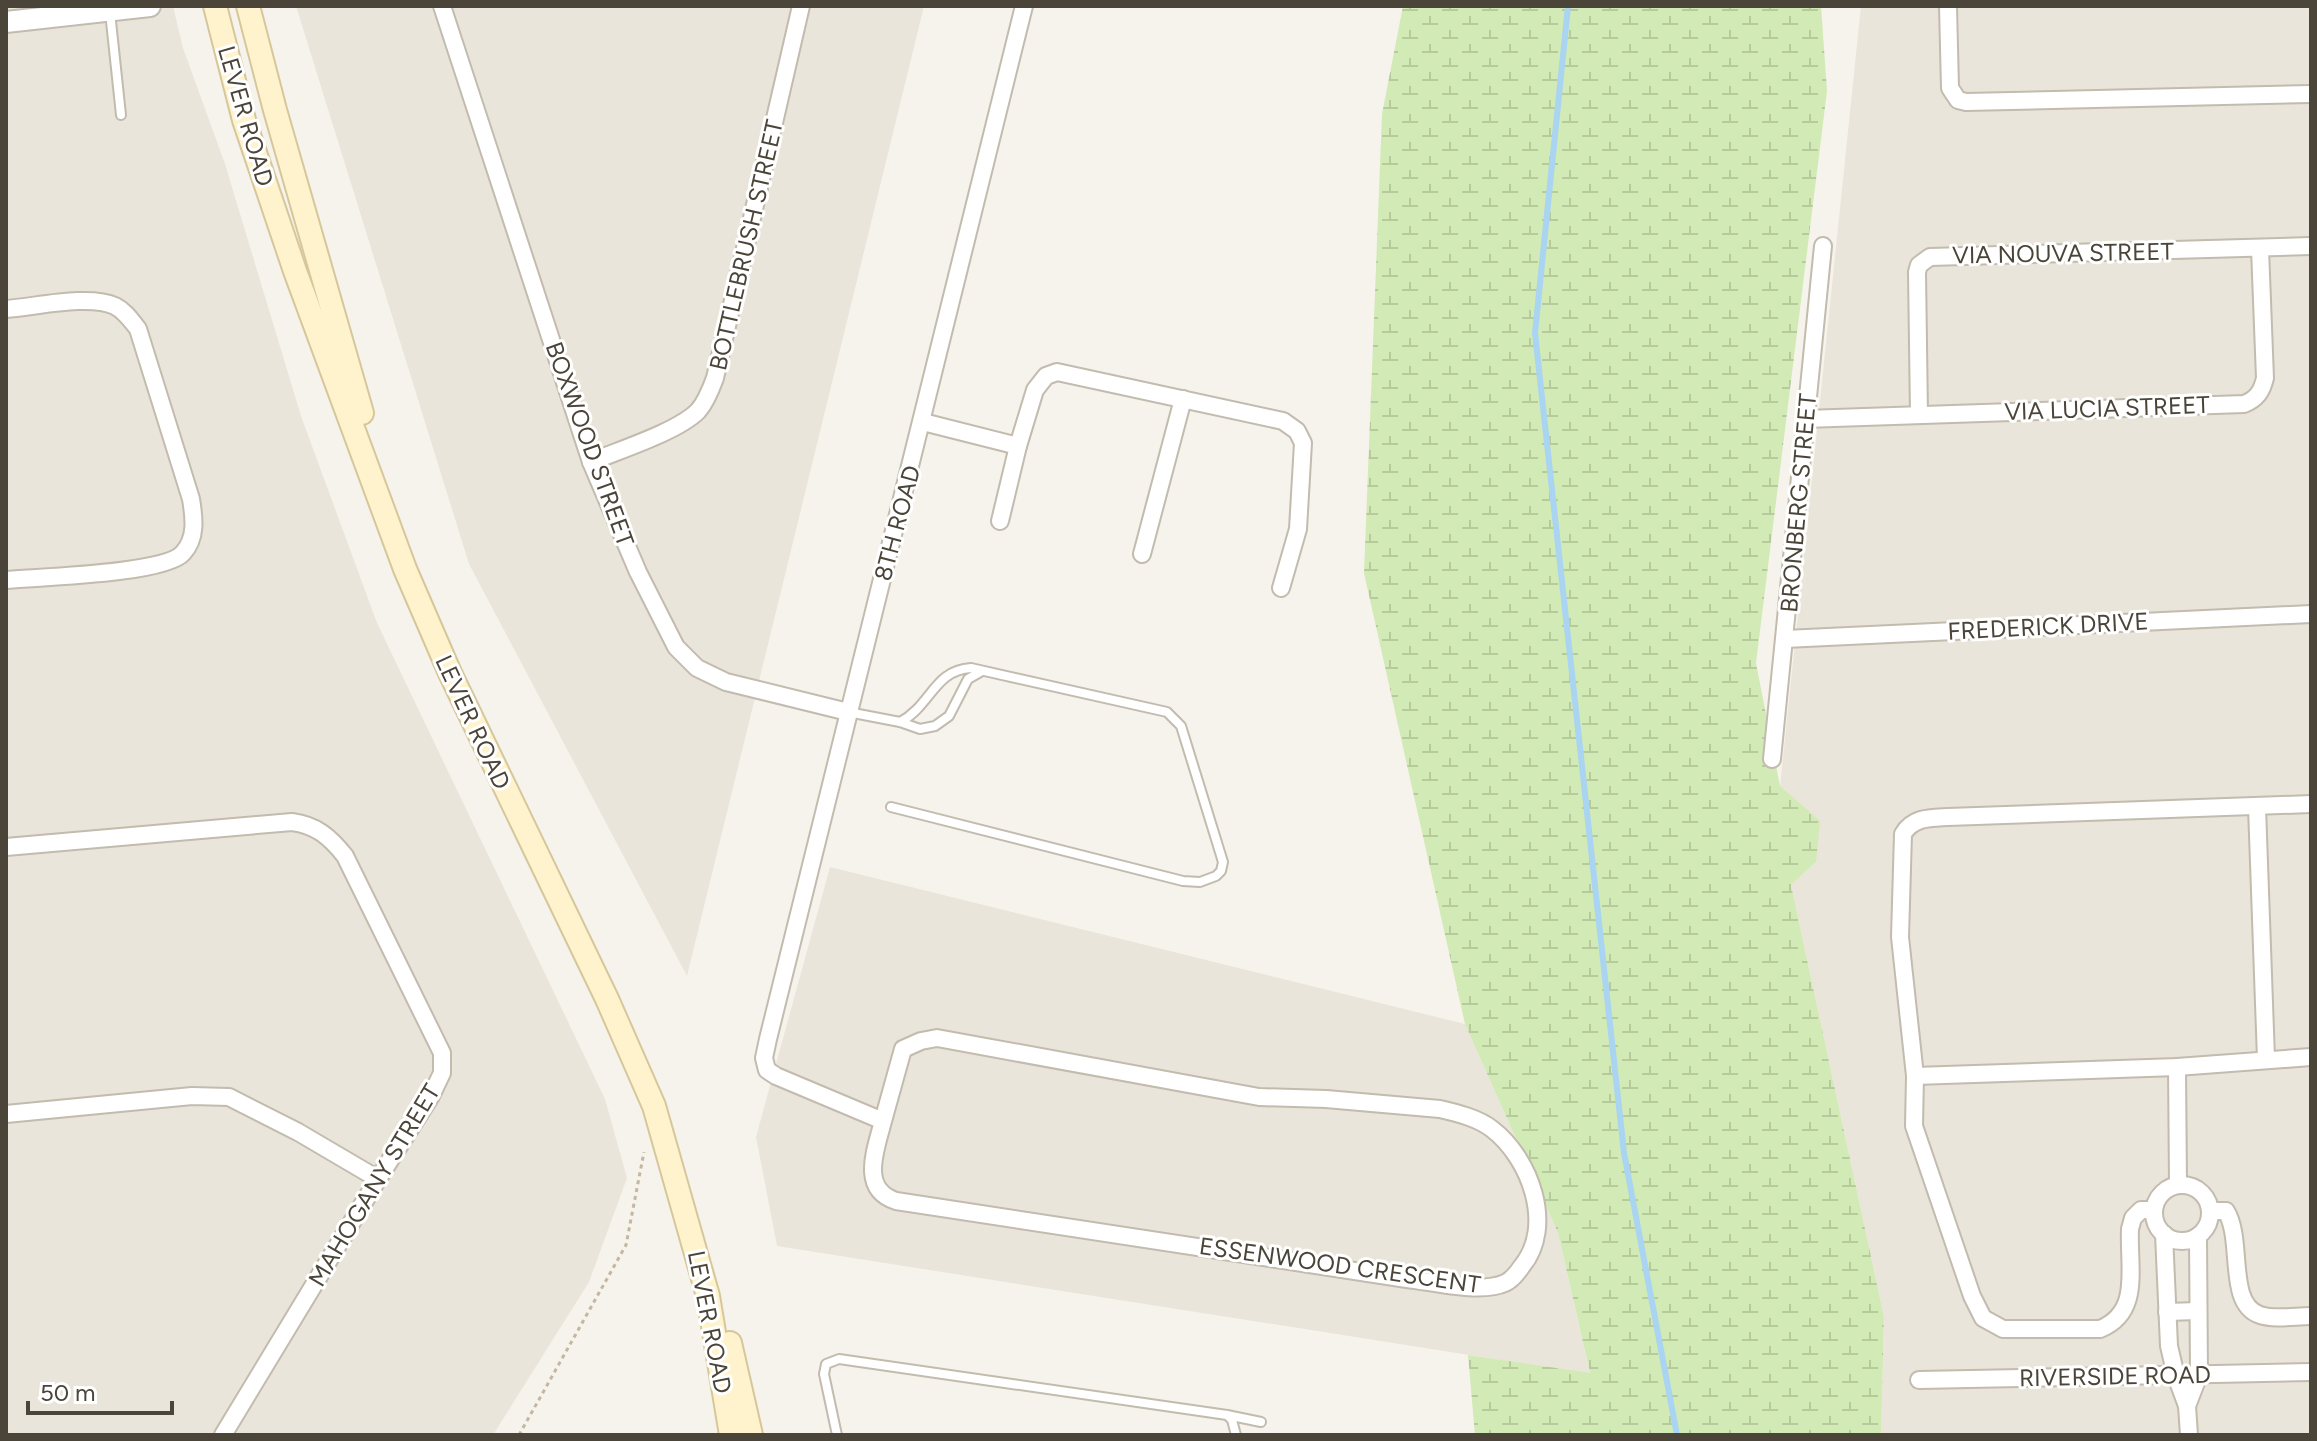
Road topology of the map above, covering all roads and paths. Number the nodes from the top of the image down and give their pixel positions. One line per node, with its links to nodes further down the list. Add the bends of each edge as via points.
1 (150, 6): 8 (street)
2 (215, 6): 61 (main road, LEVER ROAD, via 249,135 405,569 654,1106 708,1296)
3 (248, 6): 62 (main road, LEVER ROAD, via 354,391 413,564 600,959 657,1092 718,1291)
4 (442, 6): 21 (street, BOXWOOD STREET)
5 (801, 6): 21 (street, BOTTLEBRUSH STREET, via 709,394 697,411 671,428)
6 (1024, 6): 19 (street, 8TH ROAD)
7 (1948, 6): 10 (street, via 1950,88 1966,102)
8 (110, 11): 9 (street); 11 (lane)
9 (19, 16)
10 (2311, 94)
11 (121, 115)
12 (1823, 246): 18 (street, BRONBERG STREET)
13 (2311, 246): 14 (street, VIA NOUVA STREET)
14 (2260, 249): 17 (street, VIA LUCIA STREET, via 2265,378 2252,401); 17 (street, VIA NOUVA STREET, via 1930,257 1917,272)
15 (6, 309): 24 (street, via 88,301 116,307 128,316 138,329 195,521 186,550 171,561)
16 (1183, 399): 20 (street, via 1057,372 1039,383); 23 (street); 25 (street, via 1283,421 1301,436 1298,529)
17 (1919, 415): 18 (street, VIA LUCIA STREET)
18 (1805, 419): 27 (street, BRONBERG STREET)
19 (923, 422): 20 (street); 29 (street, 8TH ROAD)
20 (1018, 446): 22 (street)
21 (591, 462): 29 (street, BOXWOOD STREET, via 638,572 688,661 726,682)
22 (1000, 521)
23 (1142, 554)
24 (6, 580)
25 (1281, 588)
26 (2311, 614): 27 (street, FREDERICK DRIVE)
27 (1785, 639): 31 (street, BRONBERG STREET)
28 (983, 671): 30 (lane, via 952,671 913,715); 30 (lane, BOXWOOD STREET, via 968,679 944,721 920,729); 33 (lane, via 1161,710 1175,718 1219,847 1221,871 1200,882 1183,881)
29 (848, 712): 30 (lane, BOXWOOD STREET); 41 (street, 8TH ROAD, via 764,1058 770,1073)
30 (900, 722)
31 (1772, 759)
32 (2311, 804): 34 (street)
33 (891, 807)
34 (2257, 807): 37 (street); 39 (street, via 1948,817 1921,819 1907,827 1901,841 1900,937)
35 (6, 847): 43 (street, MAHOGANY STREET, via 292,822 332,839 444,1062 431,1096)
36 (2311, 1057): 37 (street)
37 (2266, 1059): 38 (street)
38 (2177, 1067): 39 (street); 44 (street)
39 (1915, 1076): 45 (street, via 1916,1133 1972,1296 1991,1325 2100,1329 2114,1324 2129,1301 2133,1218 2141,1210)
40 (6, 1114): 43 (street, via 229,1097)
41 (883, 1121): 41 (street, ESSENWOOD CRESCENT, via 874,1181 879,1192 896,1201 1479,1288 1516,1275 1539,1227 1522,1166 1501,1137 1490,1127 1440,1109 1259,1097 937,1038 903,1049)
42 (644, 1152): 60 (path, via 626,1245)
43 (378, 1179): 59 (street, MAHOGANY STREET)
44 (2178, 1185): 45 (street, via 2161,1193); 46 (street, via 2196,1188)
45 (2153, 1210): 47 (street)
46 (2210, 1211): 48 (street); 51 (street, via 2226,1211 2233,1223 2238,1289 2248,1308 2257,1315)
47 (2164, 1234): 48 (street, via 2180,1241); 50 (street)
48 (2198, 1236): 49 (street)
49 (2198, 1311): 50 (street); 53 (street)
50 (2167, 1312): 54 (street)
51 (2311, 1316)
52 (2311, 1372): 53 (street, RIVERSIDE ROAD)
53 (2199, 1375): 54 (street, RIVERSIDE ROAD); 56 (street)
54 (2176, 1376): 55 (street, RIVERSIDE ROAD); 56 (street)
55 (1919, 1380)
56 (2187, 1406): 65 (street)
57 (1227, 1415): 58 (lane); 63 (lane, via 839,1359 826,1364 824,1374); 64 (lane)
58 (1261, 1422)
59 (223, 1435)
60 (519, 1435)
61 (731, 1435)
62 (751, 1435)
63 (837, 1435)
64 (1236, 1435)
65 (2189, 1435)

